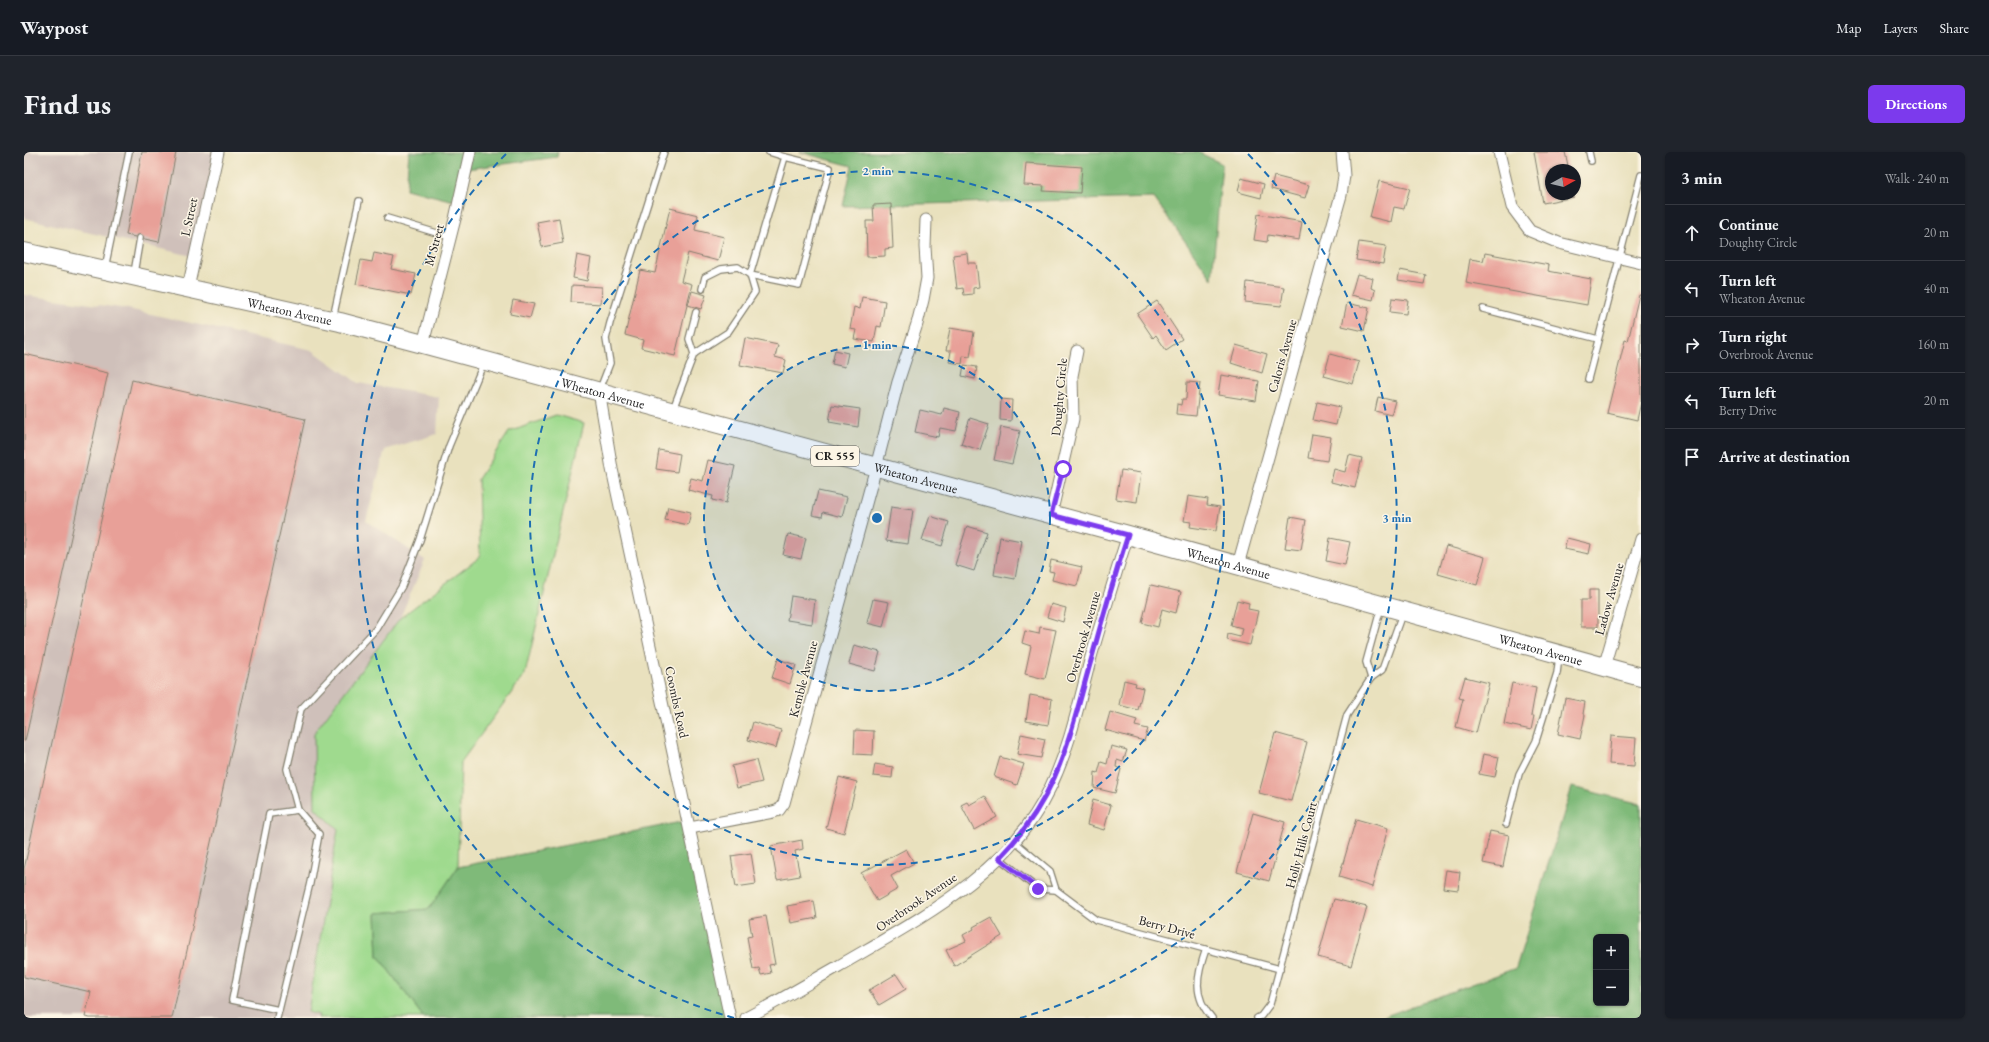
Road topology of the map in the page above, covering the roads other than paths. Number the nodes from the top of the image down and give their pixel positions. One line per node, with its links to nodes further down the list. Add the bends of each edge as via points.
1 (129, 152): 20 (lane)
2 (218, 152): 23 (street, L Street)
3 (470, 152): 15 (street, M Street)
4 (664, 152): 34 (lane, via 610,323 606,339 610,363)
5 (769, 152): 9 (lane)
6 (1342, 152): 40 (street, Caloris Avenue, via 1344,176 1341,195)
7 (1499, 152): 18 (street, via 1512,207 1530,231 1559,243)
8 (1589, 152): 10 (lane)
9 (786, 157): 21 (lane); 21 (lane, via 830,168 800,285)
10 (1591, 161)
11 (1641, 175): 18 (lane)
12 (359, 201): 27 (lane)
13 (387, 218): 15 (lane)
14 (926, 220): 36 (street, Kemble Avenue, via 927,278 923,300)
15 (450, 237): 29 (street, M Street)
16 (140, 238): 22 (lane)
17 (24, 252): 20 (main road, Wheaton Avenue / CR 555)
18 (1620, 258): 19 (street); 28 (lane)
19 (1641, 263)
20 (105, 270): 22 (main road, Wheaton Avenue / CR 555)
21 (750, 275): 24 (lane, via 738,267 720,269 705,277); 31 (lane, via 755,292 740,316 728,332)
22 (133, 276): 23 (main road, Wheaton Avenue / CR 555)
23 (188, 288): 27 (main road, Wheaton Avenue / CR 555)
24 (702, 289)
25 (1483, 309): 28 (lane)
26 (696, 312): 31 (lane, via 689,339)
27 (332, 320): 29 (main road, Wheaton Avenue / CR 555)
28 (1598, 339): 33 (lane)
29 (423, 344): 32 (main road, Wheaton Avenue / CR 555)
30 (1077, 351): 37 (street, Doughty Circle, via 1072,376 1073,419)
31 (694, 354): 35 (lane)
32 (485, 360): 34 (main road, Wheaton Avenue / CR 555); 47 (lane, via 449,446 420,540 402,586 376,629 300,708 287,769)
33 (1588, 378)
34 (599, 391): 35 (main road, Wheaton Avenue / CR 555); 49 (street, Coombs Road, via 612,468)
35 (672, 411): 36 (main road, Wheaton Avenue / CR 555)
36 (876, 467): 37 (main road, Wheaton Avenue / CR 555); 49 (street, Kemble Avenue, via 784,803 779,810 773,812)
37 (1051, 515): 38 (main road, Wheaton Avenue / CR 555)
38 (1128, 535): 40 (main road, Wheaton Avenue / CR 555); 50 (street, Overbrook Avenue, via 1064,755 1039,809)
39 (1641, 538): 44 (street, Ladow Avenue)
40 (1238, 565): 41 (main road, Wheaton Avenue / CR 555)
41 (1382, 605): 42 (main road, Wheaton Avenue / CR 555); 46 (lane, via 1366,662)
42 (1403, 611): 43 (main road, Wheaton Avenue / CR 555); 46 (lane, Holly Hills Court, via 1382,670)
43 (1559, 654): 44 (main road, Wheaton Avenue / CR 555); 48 (lane, via 1557,673 1536,741 1519,774)
44 (1604, 667): 45 (main road, Wheaton Avenue / CR 555)
45 (1641, 677)
46 (1371, 678): 54 (lane, Holly Hills Court, via 1347,715)
47 (298, 810): 55 (lane, via 319,834 310,883); 55 (lane, via 270,814 232,1000)
48 (1506, 824)
49 (690, 828): 57 (street, Coombs Road)
50 (1014, 841): 51 (street, Overbrook Avenue); 52 (lane, via 1050,871)
51 (999, 858): 52 (lane, via 1038,889); 58 (street, Overbrook Avenue, via 945,902 801,989)
52 (1056, 890): 53 (lane, Berry Drive, via 1096,920)
53 (1206, 949): 54 (lane, Berry Drive); 59 (lane, via 1199,971 1198,992)
54 (1280, 969): 60 (lane, Holly Hills Court, via 1270,1004 1262,1016)
55 (279, 1010): 56 (lane)
56 (277, 1018)
57 (730, 1018)
58 (746, 1018)
59 (1212, 1018)
60 (1257, 1018)

